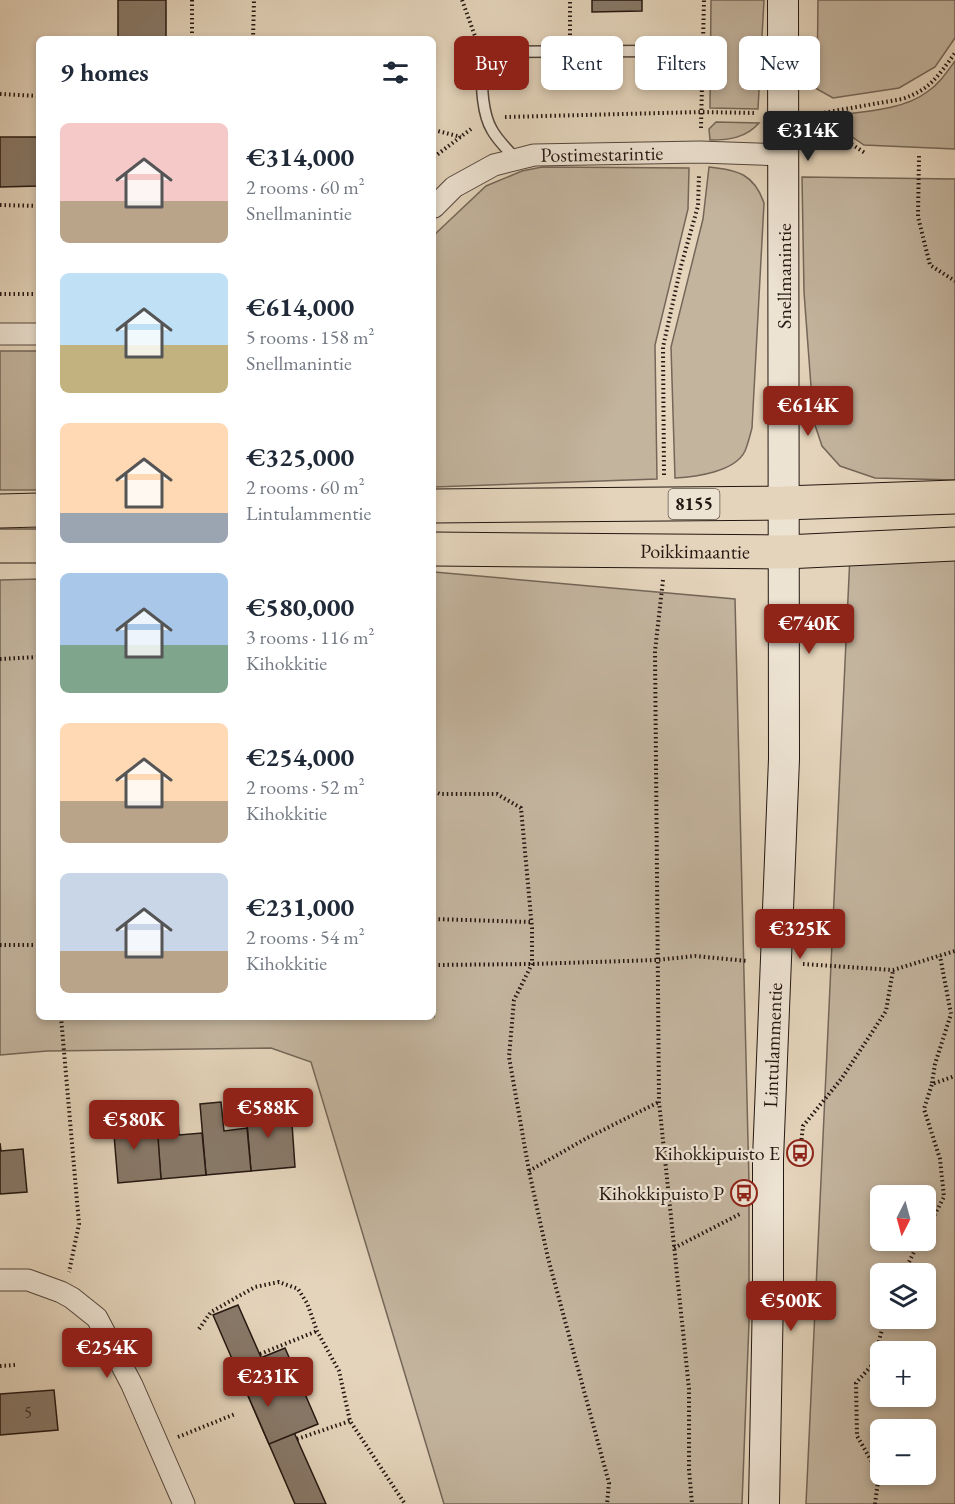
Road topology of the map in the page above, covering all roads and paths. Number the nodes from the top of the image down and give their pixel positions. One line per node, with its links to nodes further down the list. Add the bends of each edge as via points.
1 (192, 0): 7 (path)
2 (254, 0): 8 (path)
3 (462, 0): 9 (path)
4 (570, 0): 10 (path)
5 (704, 0): 15 (path)
6 (783, 0): 16 (street, Snellmanintie)
7 (192, 36)
8 (253, 36)
9 (475, 36)
10 (570, 36)
11 (955, 53): 21 (path, via 937,78 915,94 807,115)
12 (483, 90): 17 (lane)
13 (0, 94): 14 (path)
14 (36, 96)
15 (701, 112): 16 (path); 17 (path); 20 (path)
16 (784, 114): 22 (street, Snellmanintie)
17 (487, 117): 19 (path); 25 (lane, via 492,130)
18 (436, 131): 19 (path)
19 (461, 137): 23 (path)
20 (700, 152): 22 (street, Postimestarintie); 25 (street, Postimestarintie, via 534,154); 34 (path, via 698,206 663,347)
21 (865, 153)
22 (784, 155): 36 (street, Snellmanintie)
23 (436, 156)
24 (918, 156): 29 (path, via 918,217 930,265)
25 (516, 159): 26 (street, Postimestarintie, via 494,165 454,187)
26 (436, 205)
27 (0, 206): 28 (path)
28 (36, 206)
29 (955, 281)
30 (0, 294): 31 (path)
31 (36, 294)
32 (0, 334): 33 (street)
33 (36, 334)
34 (664, 475)
35 (955, 497): 36 (main road, 8155)
36 (784, 503): 37 (main road, 8155); 44 (street, Snellmanintie)
37 (436, 507)
38 (36, 510): 39 (main road)
39 (0, 511)
40 (955, 544): 44 (main road, Poikkimaantie)
41 (0, 546): 42 (main road)
42 (36, 546)
43 (436, 549): 44 (main road, Poikkimaantie)
44 (785, 552): 86 (street, Lintulammentie, via 784,759 768,1159)
45 (663, 573): 55 (path, via 655,651)
46 (36, 657): 47 (path)
47 (0, 659)
48 (436, 792): 50 (path, via 497,794 521,808)
49 (436, 919): 50 (path)
50 (531, 922): 57 (path)
51 (0, 945): 52 (path)
52 (36, 945)
53 (955, 951): 54 (path)
54 (940, 956): 60 (path); 63 (path, via 951,1014 934,1064)
55 (657, 960): 56 (path, via 695,956); 57 (path); 64 (path)
56 (753, 961)
57 (532, 964): 59 (path); 66 (path, via 514,1000 509,1057)
58 (801, 964): 60 (path)
59 (436, 965)
60 (892, 970): 65 (path, via 886,1011 842,1078 803,1126)
61 (61, 1020): 70 (path, via 79,1224)
62 (955, 1076): 63 (path)
63 (932, 1083): 68 (path, via 924,1109 940,1159 944,1197)
64 (659, 1102): 66 (path); 69 (path)
65 (800, 1153)
66 (529, 1171): 84 (path, via 548,1258 609,1483)
67 (745, 1212): 69 (path)
68 (936, 1212)
69 (674, 1248): 85 (path, via 689,1389)
70 (71, 1267)
71 (0, 1280): 82 (street, via 28,1280 61,1292 97,1318 132,1385)
72 (199, 1329): 74 (path, via 211,1312 255,1287 279,1282 298,1289)
73 (882, 1329): 87 (path, via 873,1364 856,1383 857,1436 879,1474)
74 (317, 1331): 75 (path); 79 (path, via 339,1371)
75 (260, 1354)
76 (15, 1365): 77 (path)
77 (0, 1366)
78 (235, 1414): 80 (path)
79 (350, 1421): 81 (path); 83 (path)
80 (177, 1438)
81 (297, 1439)
82 (184, 1504)
83 (405, 1504)
84 (607, 1504)
85 (692, 1504)
86 (764, 1504)
87 (875, 1504)

